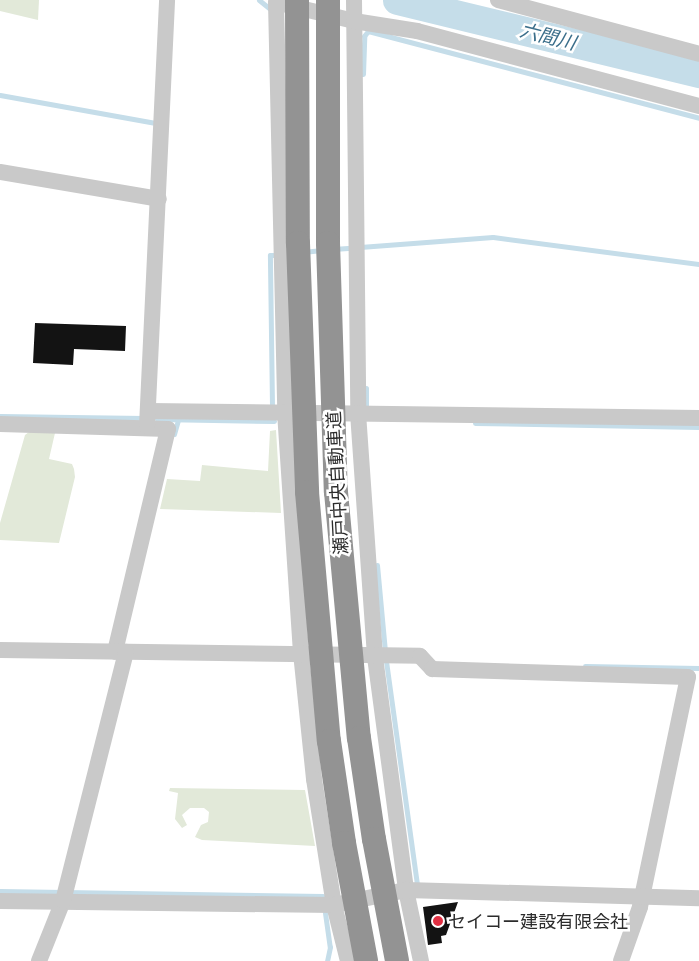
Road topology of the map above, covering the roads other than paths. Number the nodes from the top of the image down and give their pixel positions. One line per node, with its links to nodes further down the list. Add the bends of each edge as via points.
1 (167, 0): 9 (street)
2 (328, 0): 28 (highway, 瀬戸中央自動車道, via 328,252 336,492 359,738)
3 (498, 0): 6 (street)
4 (282, 1): 5 (street); 10 (street); 27 (highway, 瀬戸中央自動車道, via 298,243 309,512 330,741 344,843)
5 (354, 11): 7 (street, via 417,31); 11 (street)
6 (699, 54)
7 (699, 106)
8 (0, 172): 9 (street)
9 (153, 199): 13 (street)
10 (285, 412): 11 (street); 13 (street); 16 (street)
11 (358, 413): 12 (street); 18 (street)
12 (699, 418)
13 (148, 419): 14 (street); 17 (street, via 168,429)
14 (0, 424)
15 (0, 650): 17 (street)
16 (301, 653): 17 (street); 18 (street); 24 (street, via 314,778)
17 (121, 654): 20 (street)
18 (375, 657): 19 (street); 22 (street, via 420,656 432,669 688,678)
19 (406, 890): 22 (street); 24 (street); 29 (street)
20 (64, 896): 23 (street); 24 (street); 25 (street)
21 (699, 898): 22 (street)
22 (644, 900): 30 (street)
23 (0, 901)
24 (334, 905): 26 (street)
25 (39, 961)
26 (348, 961)
27 (366, 961)
28 (397, 961)
29 (421, 961)
30 (621, 961)

